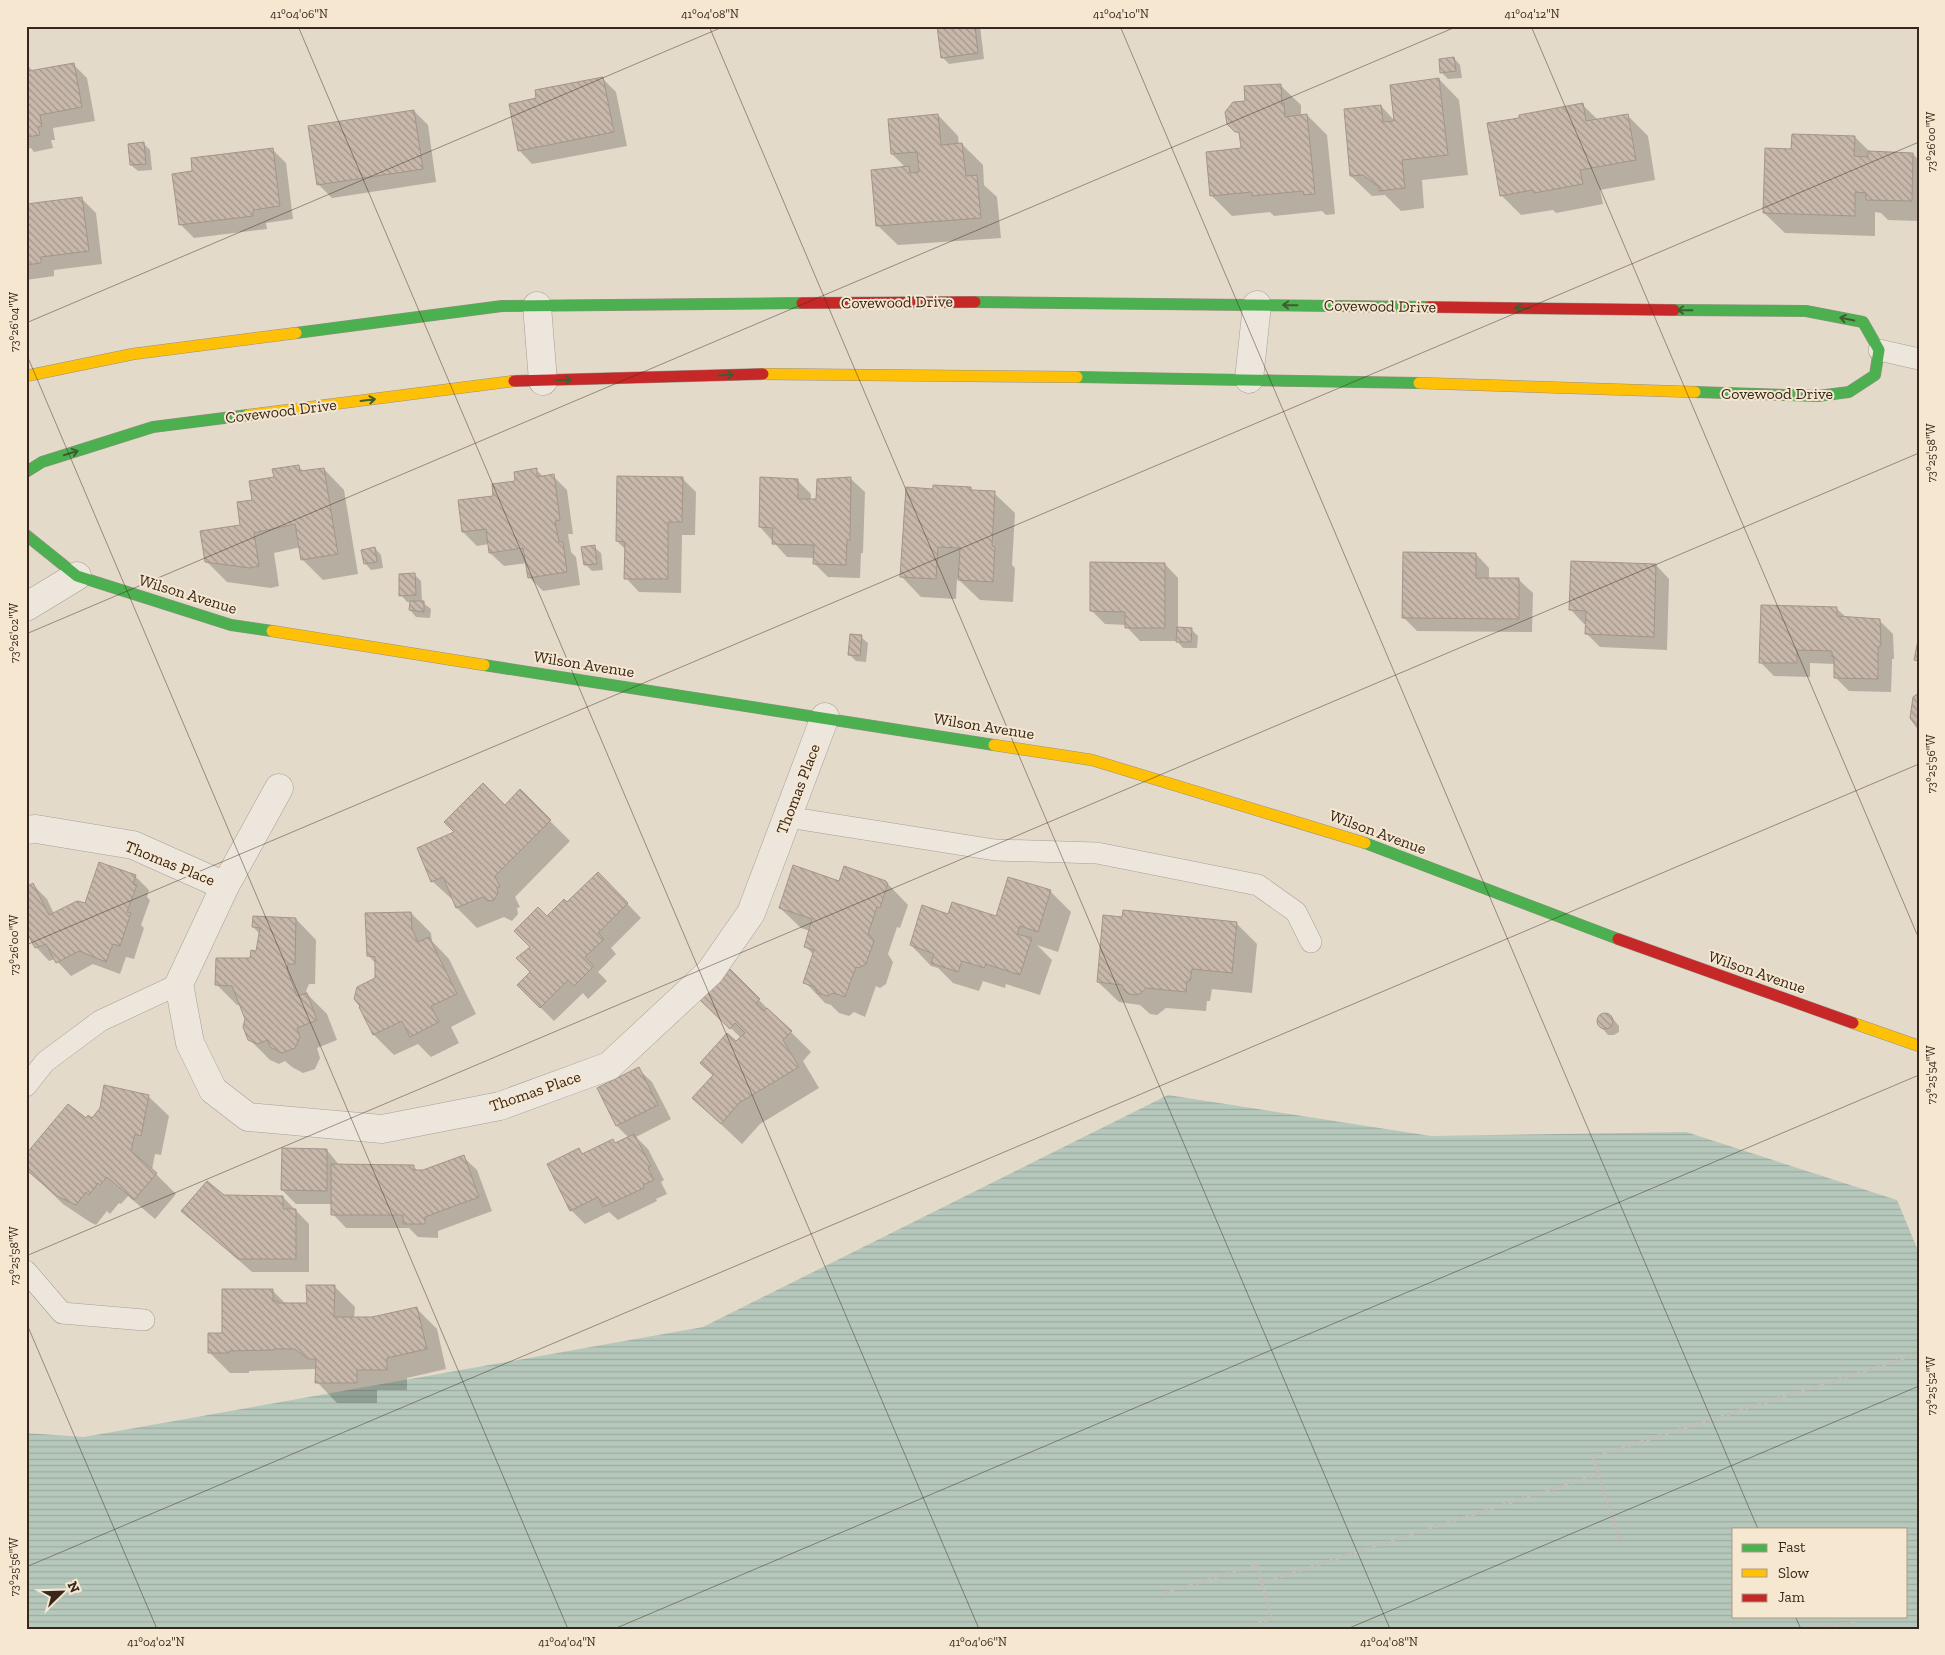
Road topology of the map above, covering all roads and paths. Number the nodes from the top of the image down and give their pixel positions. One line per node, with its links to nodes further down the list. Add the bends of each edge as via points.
1 (1257, 305): 2 (street, Covewood Drive, via 968,302); 3 (street, Covewood Drive, one-way to 1, via 1863,322 1806,311); 6 (street)
2 (537, 306): 5 (street, Covewood Drive, via 502,306 133,354); 7 (street)
3 (1880, 350): 4 (lane); 6 (street, Covewood Drive, via 1875,375 1849,392 1818,396)
4 (1919, 359)
5 (26, 376)
6 (1249, 379): 7 (street, Covewood Drive, one-way to 6, via 759,374)
7 (542, 381): 8 (street, Covewood Drive, one-way to 7, via 42,462 153,428 516,381)
8 (26, 472)
9 (26, 535): 10 (street, Wilson Avenue)
10 (77, 576): 11 (street); 12 (street, Wilson Avenue, via 230,625)
11 (26, 607)
12 (825, 718): 14 (street, Thomas Place); 19 (street, Wilson Avenue, via 1092,760 1337,833 1591,930)
13 (279, 788): 16 (street, Thomas Place)
14 (787, 817): 17 (lane, via 995,850 1097,853 1258,885 1296,912); 18 (street, Thomas Place, via 751,913 710,972 609,1066 500,1106 382,1129 248,1117 213,1090 190,1043)
15 (26, 830): 16 (street, Thomas Place, via 133,844)
16 (225, 886): 18 (street, Thomas Place)
17 (1311, 942)
18 (179, 984): 20 (lane, via 100,1020 45,1062)
19 (1919, 1046)
20 (26, 1086)
21 (26, 1272): 22 (lane, via 62,1313)
22 (144, 1320)
23 (1919, 1354): 24 (path, via 1593,1457)
24 (1599, 1474): 25 (path); 26 (path)
25 (1622, 1546)
26 (1261, 1583): 27 (path, via 1257,1564); 28 (path, via 1271,1620)
27 (1164, 1593)
28 (1239, 1629)
29 (1799, 1629): 30 (path, via 1854,1623)
30 (1854, 1629)

